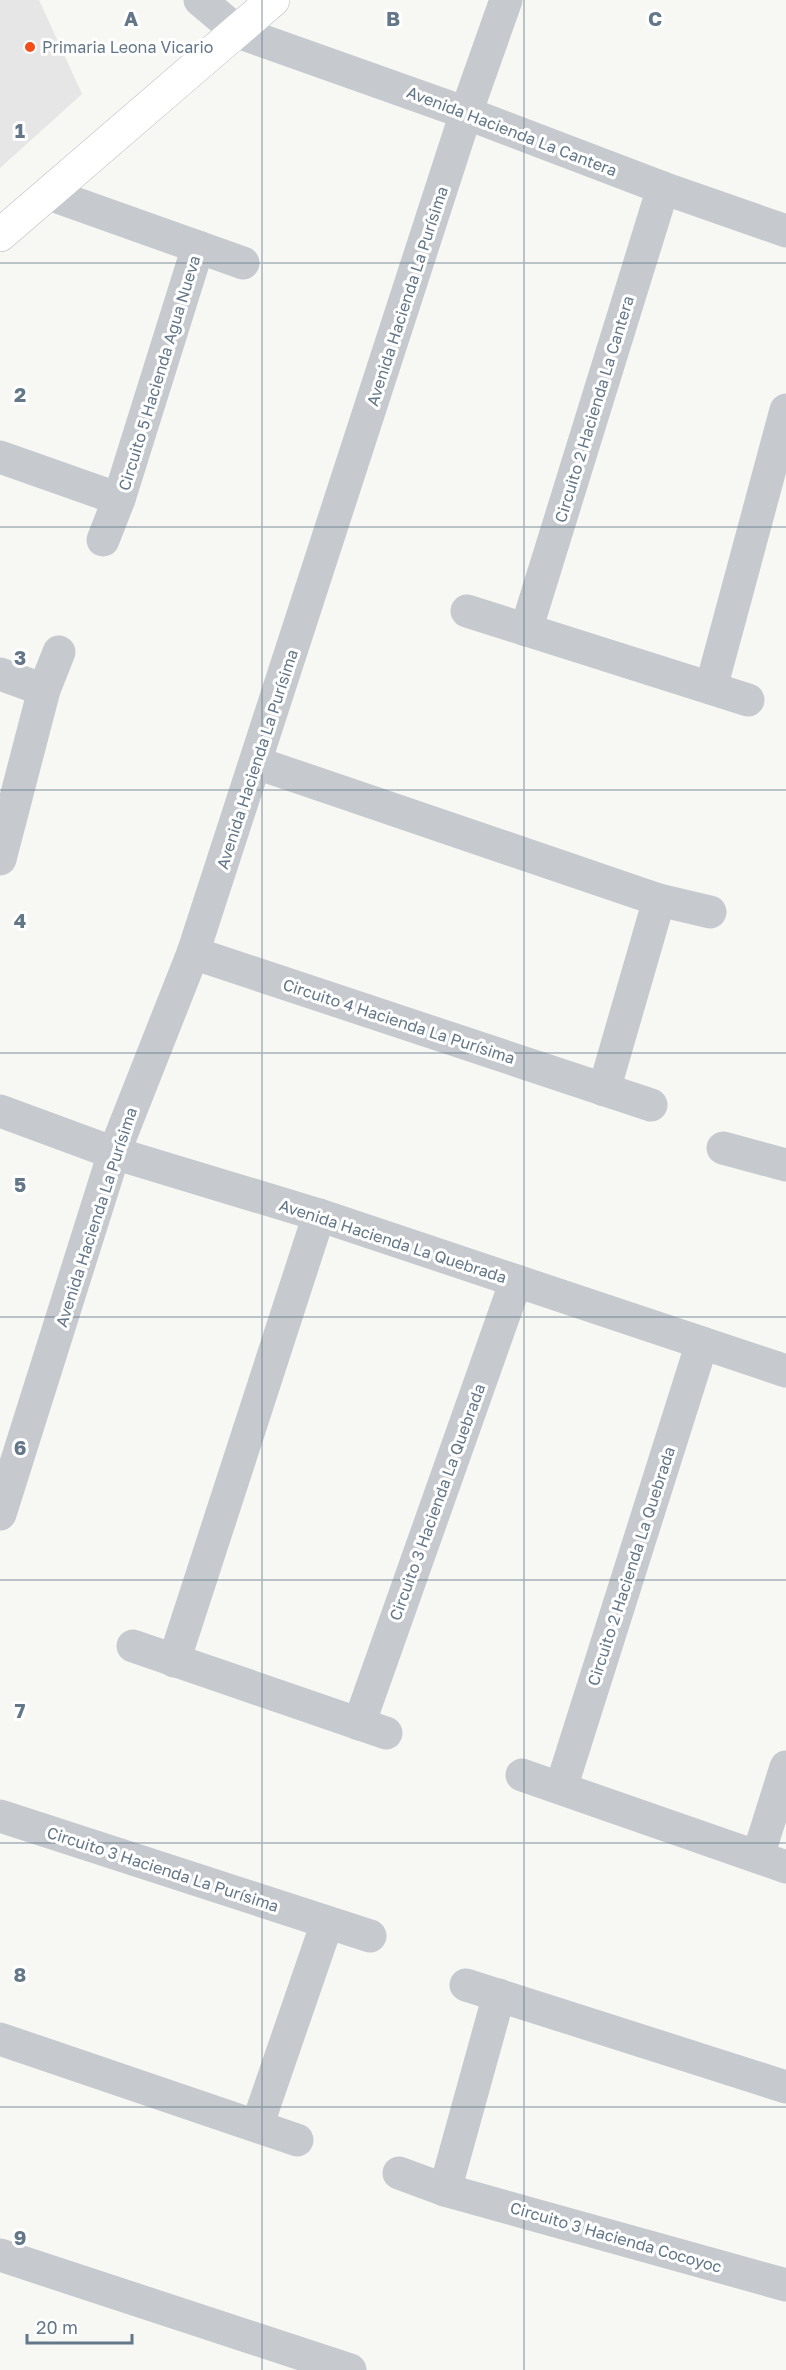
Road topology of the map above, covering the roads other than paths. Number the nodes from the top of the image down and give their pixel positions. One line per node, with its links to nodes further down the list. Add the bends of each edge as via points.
1 (200, 0): 4 (street)
2 (273, 0): 4 (street)
3 (506, 0): 5 (street, Avenida Hacienda La Purísima)
4 (238, 32): 5 (street, Avenida Hacienda La Cantera); 7 (street)
5 (466, 113): 6 (street, Avenida Hacienda La Cantera); 23 (street, Avenida Hacienda La Purísima)
6 (663, 188): 8 (street, Avenida Hacienda La Cantera); 17 (street, Circuito 2 Hacienda La Cantera)
7 (49, 194): 9 (street); 10 (street, Circuito 5 Hacienda Agua Nueva)
8 (786, 231)
9 (0, 235)
10 (198, 247): 11 (street, Circuito 5 Hacienda Agua Nueva); 14 (street, Circuito 5 Hacienda Agua Nueva)
11 (243, 264)
12 (786, 410): 20 (street)
13 (0, 457): 14 (street, Circuito 5 Hacienda Agua Nueva)
14 (119, 500): 15 (street, Circuito 5 Hacienda Agua Nueva)
15 (103, 540)
16 (467, 611): 17 (street)
17 (526, 630): 20 (street)
18 (59, 652): 21 (street)
19 (0, 674): 21 (street)
20 (711, 688): 22 (street)
21 (44, 690): 24 (street)
22 (748, 700)
23 (256, 763): 25 (street); 27 (street, Avenida Hacienda La Purísima)
24 (0, 859)
25 (659, 900): 26 (street); 28 (street)
26 (710, 912)
27 (194, 953): 28 (street, Circuito 4 Hacienda La Purísima); 32 (street, Avenida Hacienda La Purísima)
28 (604, 1090): 29 (street, Circuito 4 Hacienda La Purísima)
29 (651, 1105)
30 (0, 1111): 32 (street, Avenida Hacienda La Quebrada)
31 (723, 1148): 33 (street)
32 (114, 1153): 34 (street, Avenida Hacienda La Quebrada); 38 (street, Avenida Hacienda La Purísima)
33 (786, 1165)
34 (319, 1215): 35 (street, Avenida Hacienda La Quebrada); 40 (street)
35 (516, 1281): 36 (street, Avenida Hacienda La Quebrada); 40 (street, Circuito 3 Hacienda La Quebrada, via 372,1728)
36 (702, 1343): 37 (street, Avenida Hacienda La Quebrada); 43 (street, Circuito 2 Hacienda La Quebrada)
37 (786, 1371)
38 (0, 1514)
39 (133, 1646): 40 (street, Circuito 3 Hacienda La Quebrada)
40 (174, 1661)
41 (786, 1767): 45 (street)
42 (522, 1775): 43 (street)
43 (561, 1788): 45 (street)
44 (0, 1816): 46 (street, Circuito 3 Hacienda La Purísima)
45 (772, 1861)
46 (327, 1923): 47 (street, Circuito 3 Hacienda La Purísima); 52 (street)
47 (370, 1936)
48 (466, 1984): 49 (street)
49 (499, 1995): 51 (street); 55 (street)
50 (0, 2039): 52 (street)
51 (786, 2087)
52 (257, 2126): 53 (street)
53 (297, 2140)
54 (399, 2173): 55 (street, Circuito 3 Hacienda Cocoyoc)
55 (445, 2190): 57 (street, Circuito 3 Hacienda Cocoyoc)
56 (0, 2255): 58 (street)
57 (786, 2285)
58 (350, 2370)

